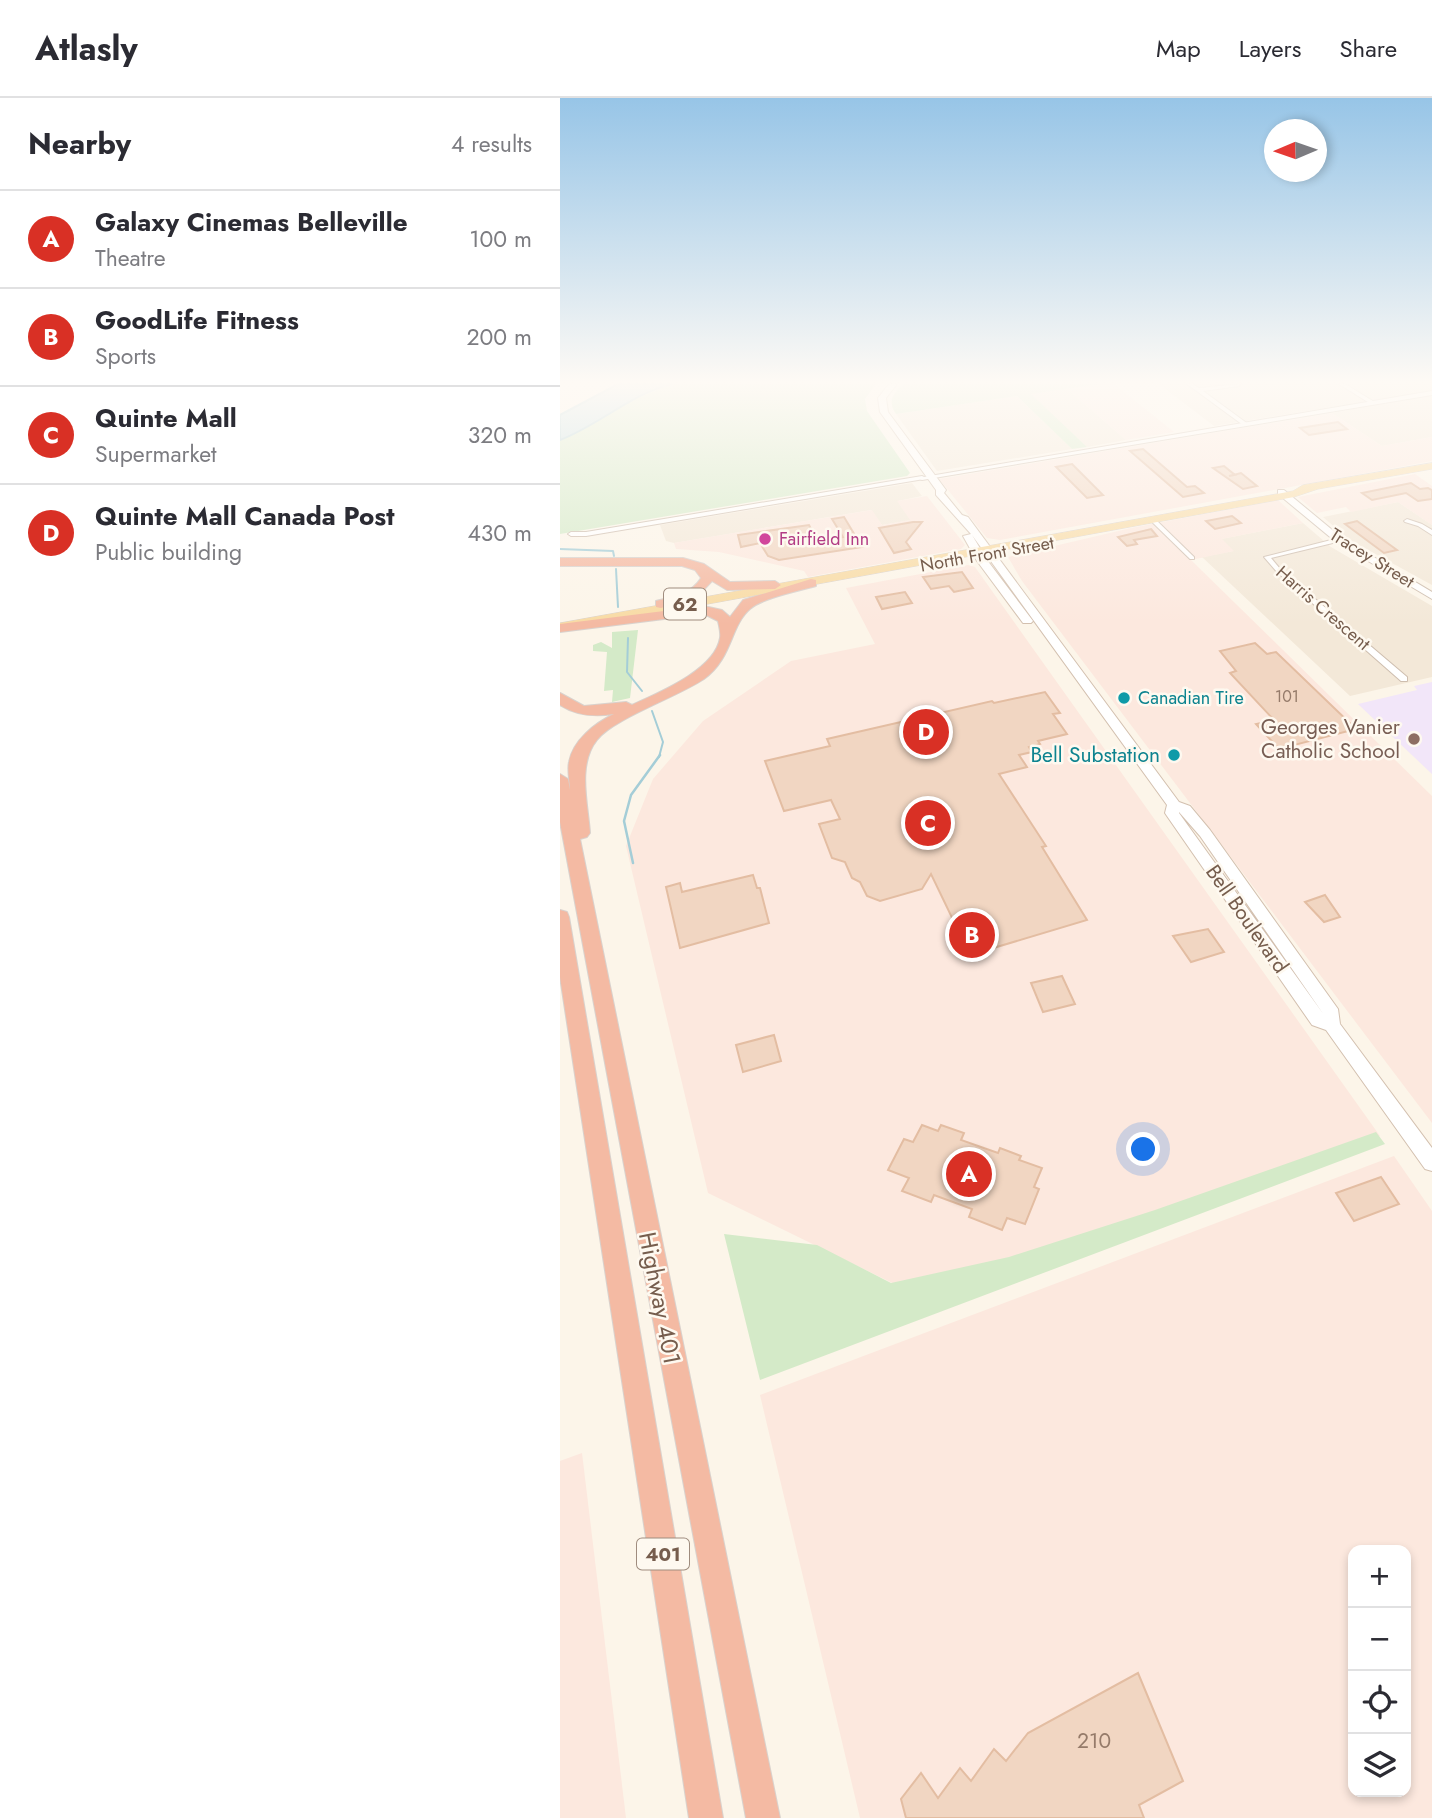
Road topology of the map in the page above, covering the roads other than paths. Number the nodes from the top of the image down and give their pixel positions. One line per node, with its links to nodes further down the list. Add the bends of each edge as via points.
1 (916, 464): 5 (main road, Bell Boulevard)
2 (918, 464): 5 (main road, Bell Boulevard)
3 (1003, 464): 5 (street)
4 (1432, 466): 6 (main road, North Front Street / 62)
5 (926, 477): 10 (street); 12 (main road, Bell Boulevard, via 931,490 939,493)
6 (1283, 494): 7 (main road, North Front Street / 62); 11 (street, Tracey Street)
7 (1152, 519): 12 (main road, North Front Street / 62, via 1066,540); 13 (street)
8 (1408, 521): 9 (street)
9 (1432, 533)
10 (570, 534)
11 (1339, 540): 19 (street, Tracey Street); 22 (street, Harris Crescent, via 1267,557)
12 (984, 552): 18 (main road, North Front Street / 62); 27 (main road, Bell Boulevard, via 1174,805 1185,809 1230,868)
13 (1192, 558)
14 (560, 562): 15 (highway)
15 (621, 563): 16 (highway, via 675,561); 17 (highway)
16 (700, 567): 18 (highway, via 733,587); 20 (highway, via 706,582 683,598)
17 (560, 574)
18 (811, 583): 20 (main road, North Front Street / 62); 21 (highway, via 748,603 738,613)
19 (1432, 596)
20 (560, 627): 21 (highway, via 704,610 725,620)
21 (726, 641): 24 (highway, via 701,674)
22 (1405, 679)
23 (560, 697): 24 (highway, via 569,705 594,711)
24 (654, 699): 26 (highway, via 597,729 580,752)
25 (560, 779): 26 (highway, Highway 401 / 401)
26 (573, 917): 28 (highway, Highway 401 / 401); 29 (highway, Highway 401 / 401)
27 (1430, 1166)
28 (706, 1818)
29 (763, 1818)

